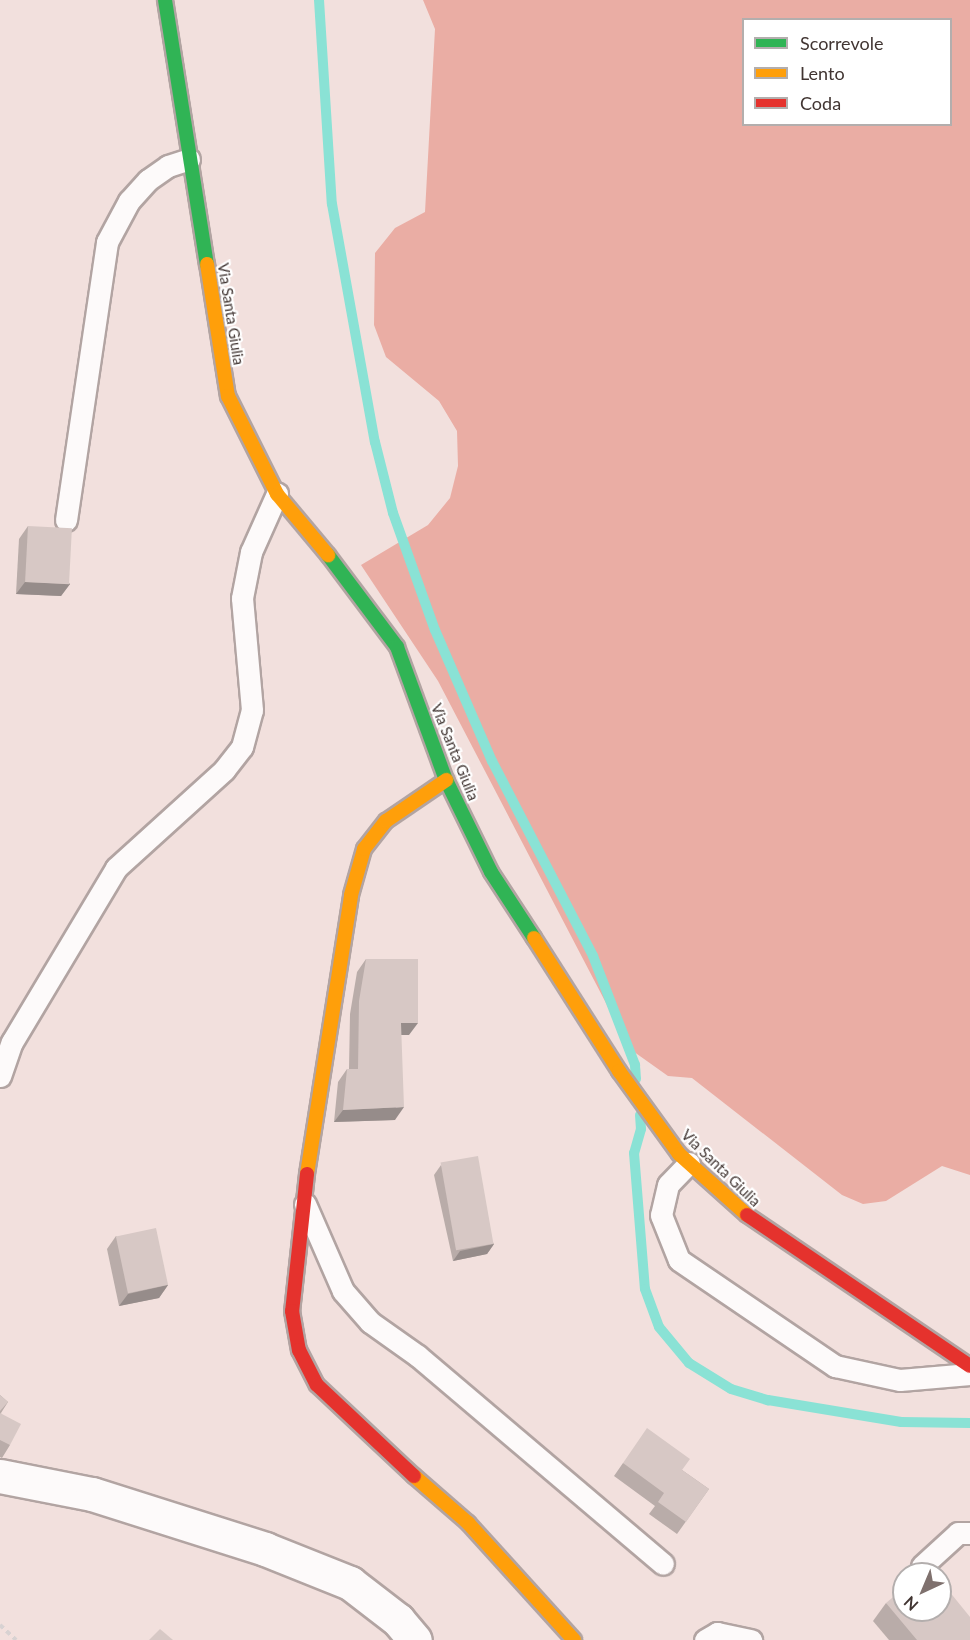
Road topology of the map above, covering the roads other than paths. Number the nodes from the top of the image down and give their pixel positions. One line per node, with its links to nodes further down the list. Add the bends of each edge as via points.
1 (165, 0): 2 (street, Via Santa Giulia)
2 (189, 159): 3 (street, Via Santa Giulia, via 228,396); 4 (lane, via 168,166 148,180 129,201 107,242)
3 (277, 494): 5 (street, Via Santa Giulia, via 344,574 397,647); 6 (lane, via 253,544 242,598 252,710 242,747 224,770 116,868 12,1042)
4 (66, 520)
5 (446, 780): 7 (street, Via Santa Giulia, via 491,872 619,1071); 8 (street, via 386,821 364,849 351,895 325,1046)
6 (0, 1076)
7 (689, 1163): 9 (street, Via Santa Giulia, via 755,1223); 10 (lane, via 668,1185 661,1215 679,1260 836,1366 900,1380)
8 (305, 1204): 14 (lane, via 343,1292 370,1322 418,1356); 16 (street, via 295,1258 292,1311 299,1350 317,1384 362,1431 468,1523)
9 (970, 1366)
10 (970, 1374)
11 (0, 1476): 15 (street, via 92,1494 276,1553 350,1583 398,1620)
12 (970, 1533): 13 (lane, via 958,1533)
13 (926, 1562)
14 (663, 1564)
15 (415, 1640)
16 (574, 1640)
17 (705, 1640): 18 (lane, via 717,1633)
18 (751, 1640)

